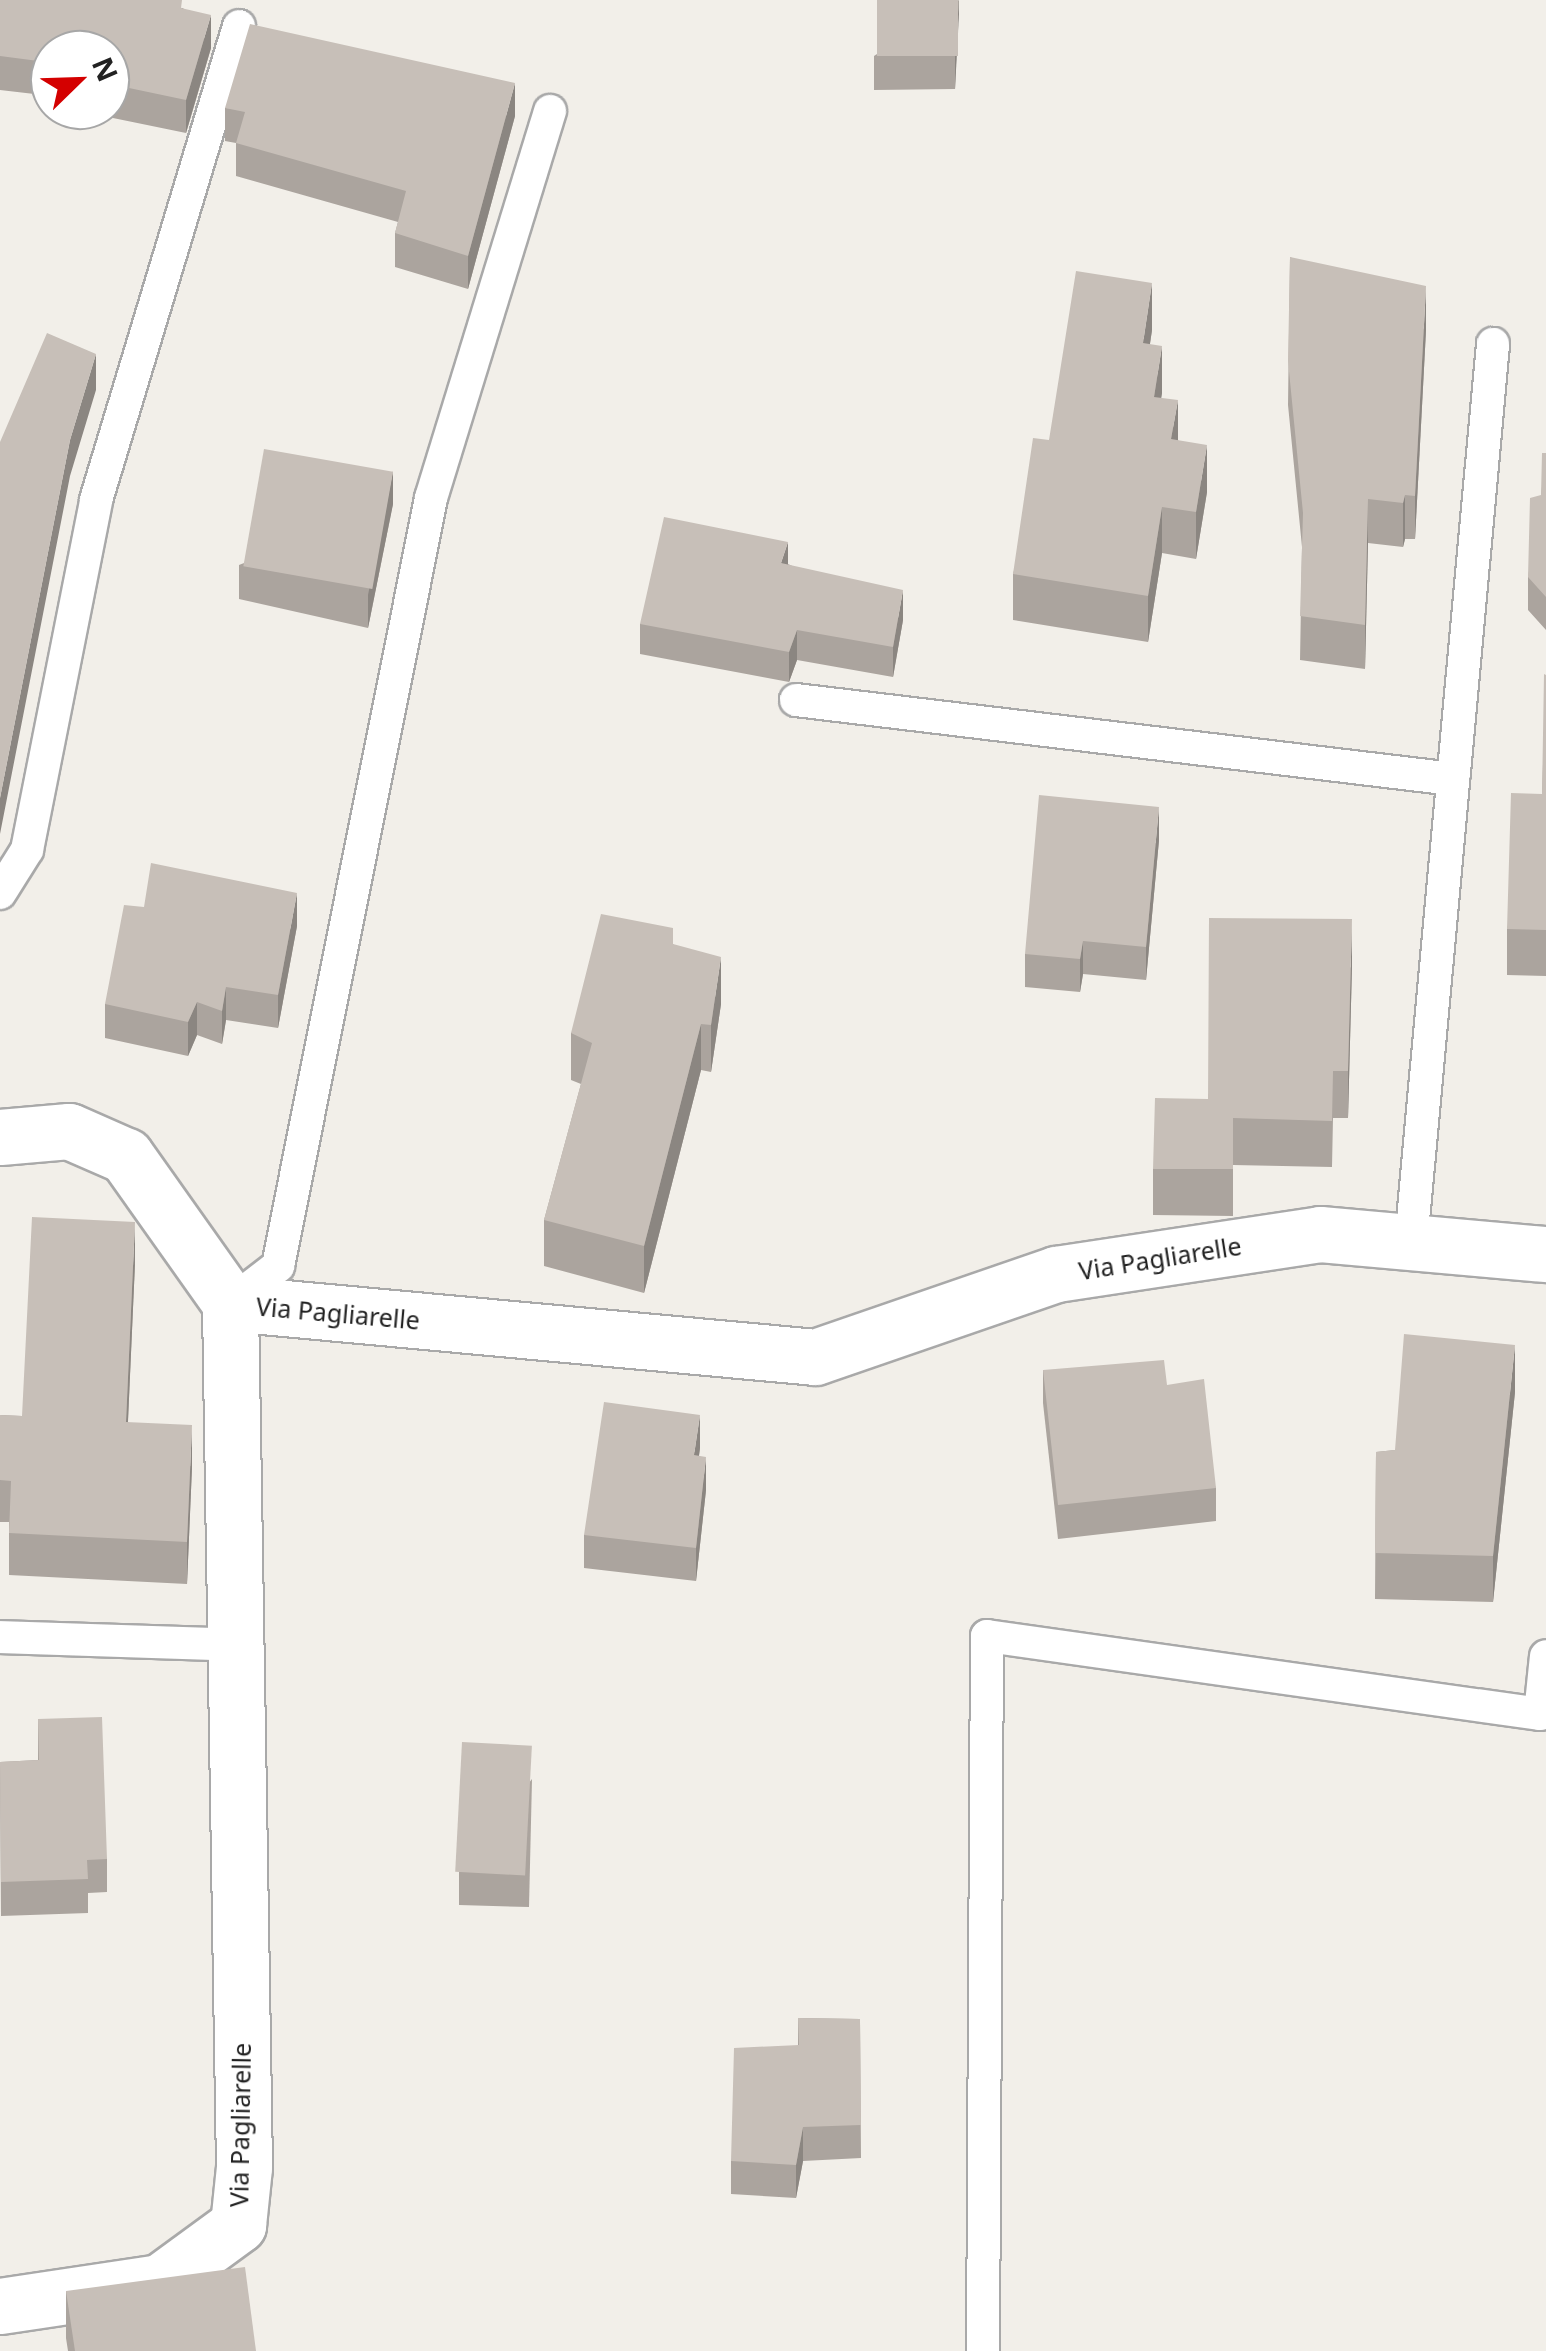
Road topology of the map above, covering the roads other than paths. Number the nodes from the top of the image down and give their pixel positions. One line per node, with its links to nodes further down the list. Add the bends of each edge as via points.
1 (240, 26): 6 (lane, via 96,500 26,850)
2 (550, 111): 10 (lane, via 431,498 278,1266)
3 (1494, 344): 5 (lane)
4 (796, 700): 5 (lane)
5 (1453, 779): 8 (lane)
6 (0, 892)
7 (0, 1137): 10 (street, via 68,1131 126,1156)
8 (1411, 1242): 9 (street, Via Pagliarelle); 10 (street, Via Pagliarelle, via 1320,1234 1056,1274 815,1357)
9 (1546, 1254)
10 (230, 1303): 12 (street, Via Pagliarelle)
11 (0, 1637): 12 (lane)
12 (236, 1645): 14 (street, Via Pagliarelle, via 244,2167 238,2224 160,2282)
13 (1546, 1656): 15 (lane, via 1540,1714 986,1636)
14 (0, 2306)
15 (983, 2351)

